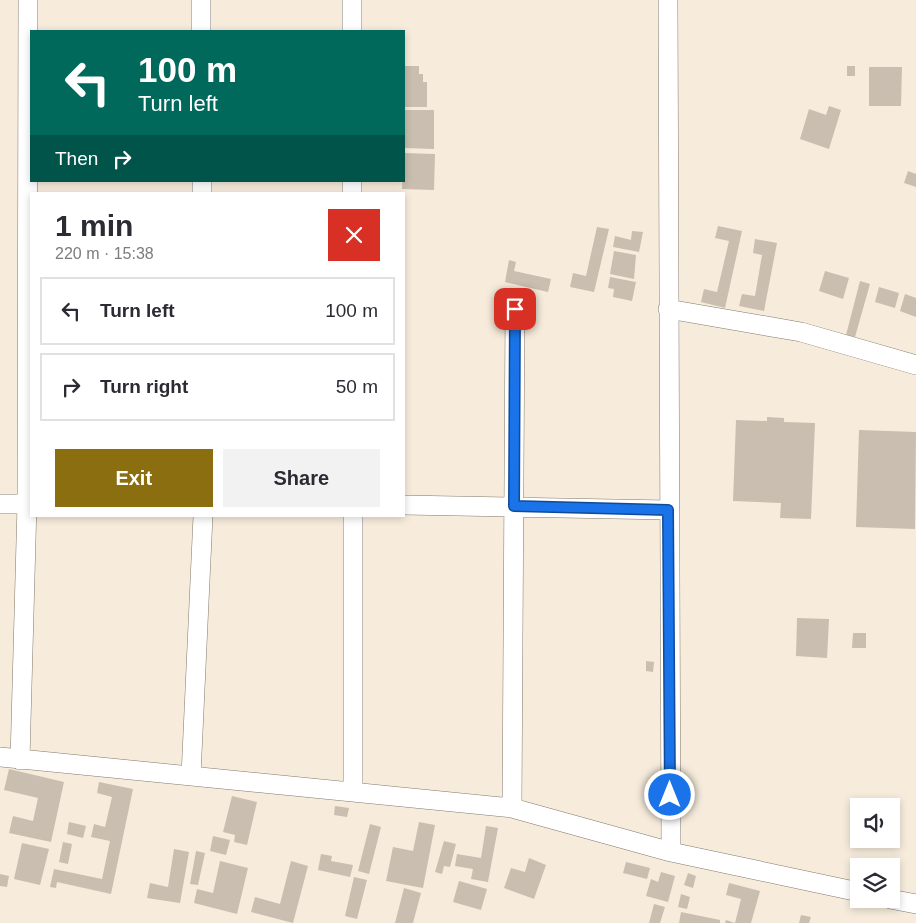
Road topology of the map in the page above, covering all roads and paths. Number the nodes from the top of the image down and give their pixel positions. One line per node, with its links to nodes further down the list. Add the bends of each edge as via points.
1 (28, 0): 11 (street)
2 (201, 0): 5 (street)
3 (352, 0): 6 (street)
4 (668, 0): 8 (street)
5 (201, 30)
6 (352, 30)
7 (515, 309): 13 (street)
8 (668, 309): 9 (street, via 801,332); 14 (street)
9 (916, 365)
10 (0, 504): 11 (street)
11 (29, 504): 18 (street)
12 (405, 505): 13 (street)
13 (514, 506): 14 (street); 21 (street)
14 (668, 510): 22 (street)
15 (203, 517): 19 (street)
16 (353, 517): 20 (street)
17 (0, 757): 18 (street)
18 (20, 760): 19 (street)
19 (191, 776): 20 (street)
20 (353, 792): 21 (street)
21 (512, 808): 22 (street)
22 (671, 852): 23 (street)
23 (850, 890)
24 (900, 901): 25 (street)
25 (916, 904)

